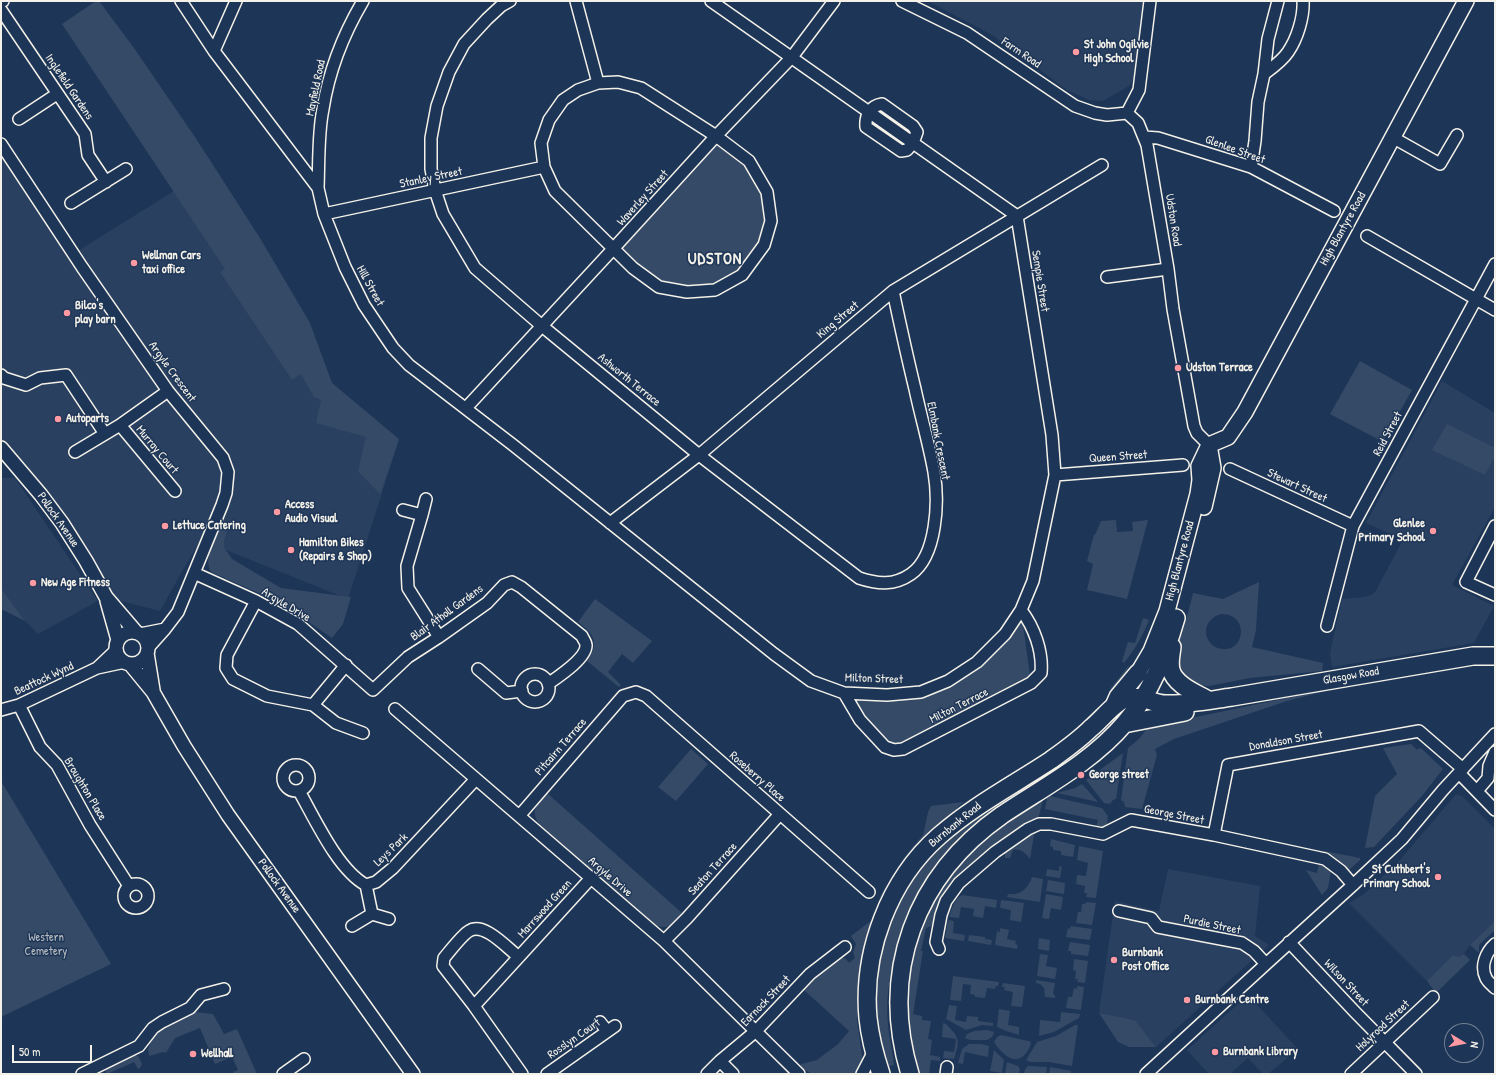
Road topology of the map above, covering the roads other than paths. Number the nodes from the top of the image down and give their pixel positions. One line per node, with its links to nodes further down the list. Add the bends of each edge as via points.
1 (181, 1): 14 (street, Hill Street)
2 (236, 1): 14 (street)
3 (363, 1): 31 (street, Mayfield Road, via 349,24 330,72 322,110)
4 (510, 1): 32 (street, Ashworth Terrace, via 501,6 464,44 449,72 437,106 431,138 431,169)
5 (576, 1): 17 (street)
6 (711, 1): 15 (street)
7 (834, 1): 15 (street, Waverley Street)
8 (902, 1): 19 (street, Farm Road, via 967,33 1075,106 1107,115)
9 (1150, 1): 19 (street, via 1138,90)
10 (1278, 1): 16 (street, via 1268,39)
11 (1303, 1): 16 (street, via 1300,26 1288,53)
12 (1466, 1): 24 (main road, High Blantyre Road)
13 (1, 10): 18 (street, Inglefield Gardens)
14 (214, 51): 31 (street, Hill Street)
15 (792, 57): 22 (street, Waverley Street); 36 (street)
16 (1264, 74): 28 (street, via 1258,102 1256,141)
17 (598, 84): 22 (street, via 618,82 641,88); 27 (street, via 578,90 563,100 549,120 541,143)
18 (57, 94): 20 (street); 30 (street, Inglefield Gardens, via 85,134 88,155)
19 (1127, 113): 23 (street, Udston Road, via 1138,123)
20 (19, 119)
21 (1457, 135): 24 (street, via 1440,164)
22 (716, 136): 38 (street, Waverley Street); 38 (street, via 749,161 767,192 771,221 764,245 742,274 715,290 687,292 659,287)
23 (1144, 137): 28 (street, Glenlee Street, via 1158,138); 40 (street, Udston Road)
24 (1392, 138): 51 (main road, High Blantyre Road, via 1239,422 1228,437)
25 (1, 144): 47 (street, Argyle Crescent)
26 (1102, 165): 36 (street, King Street)
27 (544, 167): 32 (street, Stanley Street); 38 (street, via 556,191)
28 (1251, 167): 34 (street, Glenlee Street)
29 (126, 169): 30 (street)
30 (106, 182): 33 (street)
31 (318, 188): 35 (street, Hill Street)
32 (435, 190): 35 (street, Stanley Street); 45 (street, Ashworth Terrace, via 443,214 475,268)
33 (70, 203)
34 (1334, 211)
35 (324, 214): 48 (street, Hill Street, via 364,305 393,348 410,365)
36 (1017, 216): 42 (street, King Street); 57 (street, Sempie Street, via 1052,434)
37 (1367, 236): 43 (street)
38 (613, 249): 45 (street, Waverley Street)
39 (1495, 264): 43 (street, Reid Street)
40 (1168, 269): 41 (street); 51 (street, Udston Road, via 1172,308 1194,426)
41 (1107, 277)
42 (893, 291): 54 (street, King Street); 54 (street, Elmbank Crescent, via 934,473 936,514 927,554 918,569 904,578 888,583 874,583 858,578)
43 (1476, 299): 44 (street); 63 (street, Reid Street)
44 (1495, 310)
45 (542, 326): 48 (street, Waverley Street); 54 (street, Ashworth Terrace)
46 (1, 375): 50 (street, via 26,385 40,378 66,375)
47 (168, 392): 49 (street, Murray Court); 65 (street, Argyle Crescent, via 223,458 228,472 222,505)
48 (466, 408): 62 (street, Hill Street)
49 (120, 425): 50 (street, Murray Court); 58 (street, Murray Court)
50 (105, 434): 53 (street, Murray Court)
51 (1209, 446): 70 (main road, High Blantyre Road, via 1213,468); 82 (main road, High Blantyre Road, via 1199,466 1198,494 1167,611)
52 (1, 448): 67 (street, Pollock Avenue, via 62,523)
53 (75, 452)
54 (699, 455): 62 (street, King Street)
55 (1183, 465): 57 (street, Queen Street)
56 (1230, 469): 63 (street, Stewart Street)
57 (1055, 475): 69 (street, Milton Street, via 1033,581)
58 (175, 491)
59 (426, 499): 61 (street)
60 (404, 510): 61 (street)
61 (422, 515): 74 (street, via 407,566 408,588)
62 (610, 522): 87 (street, Milton Street, via 774,654 811,681)
63 (1353, 526): 71 (street, Reid Street)
64 (1495, 526): 66 (street, via 1466,582)
65 (194, 573): 68 (street, Argyle Drive); 72 (street, Argyle Crescent, via 178,612)
66 (1495, 595)
67 (106, 598): 73 (street, Pollock Avenue); 75 (street, Pollock Avenue)
68 (256, 601): 79 (street, Argyle Drive, via 298,624); 92 (street, via 227,655 226,668 233,679 267,696)
69 (1021, 610): 87 (street, Milton Street, via 1005,634 982,658 948,681 921,692 887,695); 87 (street, Milton Terrace, via 1028,619 1039,648 1041,673 1031,683 903,749 884,747 860,720)
70 (1176, 618): 89 (main road, Burnbank Road, via 1162,660); 90 (main road, via 1171,671 1182,684)
71 (1327, 626)
72 (165, 629): 73 (street); 76 (street, Argyle Crescent)
73 (138, 633): 75 (street, via 129,632 123,635); 76 (street, via 146,640)
74 (439, 637): 83 (street, Blair Atholl Gardens, via 487,603 504,585 512,582 521,586 582,636 586,644 583,653 569,668); 84 (street, Blair Atholl Gardens, via 408,657)
75 (117, 645): 78 (street, via 121,659); 80 (street, Beattock Wynd)
76 (147, 650): 78 (street, via 143,659 137,663); 86 (street, Pollock Avenue)
77 (1495, 656): 90 (main road, Glasgow Road, via 1473,656)
78 (128, 663): 80 (street, Beattock Wynd); 86 (street, Pollock Avenue)
79 (346, 665): 84 (street, Argyle Drive); 92 (street)
80 (97, 668): 91 (street, Beattock Wynd)
81 (478, 669): 85 (street, via 506,693)
82 (1138, 673): 89 (main road, via 1138,685); 93 (main road, via 1118,697)
83 (548, 684): 85 (street, via 543,677 535,674 524,680); 85 (street, Blair Atholl Gardens, via 548,693 537,701 528,699)
84 (373, 690)
85 (522, 690)
86 (153, 692): 137 (street, Pollock Avenue, via 228,816)
87 (844, 693)
88 (623, 696): 105 (street, Roseberry Place, via 636,692 646,696); 106 (street, Pitcairn Terrace)
89 (1144, 698): 90 (main road, Glasgow Road, via 1168,705); 93 (main road, Burnbank Road, via 1126,699); 96 (main road, Burnbank Road)
90 (1208, 700): 96 (main road, Glasgow Road, via 1189,711)
91 (19, 705): 95 (street, Beattock Wynd); 110 (street, Broughton Place, via 40,747 57,765)
92 (313, 705): 97 (street, via 336,723)
93 (1114, 706): 131 (main road, Burnbank Road, via 1073,744 954,823 922,852 909,869 884,915 873,952 867,996)
94 (395, 709): 101 (street, Argyle Drive)
95 (1, 710)
96 (1124, 724): 134 (main road, Burnbank Road, via 1101,747 978,834 938,878 916,918 900,976 899,1017)
97 (363, 733)
98 (1495, 734): 100 (street)
99 (1495, 752): 103 (street, via 1489,766 1488,778)
100 (1461, 771): 103 (street); 107 (street, Donaldson Street, via 1419,731 1228,765); 111 (street, via 1402,839)
101 (476, 779): 106 (street, Argyle Drive); 109 (street, Leys Park, via 393,868 376,882)
102 (299, 791): 109 (street, via 339,860 356,879)
103 (1477, 791): 104 (street)
104 (1495, 810)
105 (780, 814): 112 (street, Roseberry Place); 117 (street, Seaton Terrace)
106 (520, 815): 108 (street, Argyle Drive)
107 (1214, 835): 111 (street, George Street, via 1325,859 1341,871); 121 (street, George Street, via 1131,820 1103,834 1050,824 1033,826 995,852 959,883 946,901 937,930 936,942)
108 (591, 878): 117 (street, Argyle Drive); 122 (street, Marrswood Green)
109 (366, 885): 114 (street)
110 (129, 886)
111 (1353, 886): 118 (street)
112 (869, 892)
113 (1119, 911): 123 (street, Purdie Street, via 1151,918 1158,927 1242,943)
114 (372, 914): 115 (street); 116 (street)
115 (389, 919)
116 (352, 926)
117 (664, 941): 129 (street, Argyle Drive)
118 (1289, 942): 123 (street); 130 (street, Wilson Street)
119 (1495, 944): 124 (street, via 1483,964 1486,979)
120 (845, 947): 129 (street, Earnock Street, via 810,974)
121 (939, 949)
122 (519, 957): 127 (street, Marrswood Green); 127 (street, Marrswood Green, via 487,931 479,929 470,930 444,958 443,966)
123 (1266, 964): 145 (street)
124 (1495, 988)
125 (224, 989): 135 (street, via 201,995 190,1008 153,1028 139,1046)
126 (1433, 997): 130 (street, Holyrood Street)
127 (474, 1006): 138 (street, Marrswood Green)
128 (600, 1022): 139 (street, Rosslyn Court, via 611,1029)
129 (756, 1032): 133 (street, Earnock Street); 142 (street, Argyle Drive)
130 (1385, 1042): 146 (street, Holyrood Street); 147 (street, Wilson Street)
131 (874, 1051): 143 (street); 144 (main road, Burnbank Road)
132 (304, 1059): 136 (street)
133 (720, 1061): 140 (street, Earnock Street); 141 (street)
134 (905, 1069)
135 (82, 1074)
136 (284, 1074)
137 (413, 1074)
138 (522, 1074)
139 (547, 1074)
140 (707, 1074)
141 (733, 1074)
142 (799, 1074)
143 (862, 1074)
144 (881, 1074)
145 (1146, 1074)
146 (1351, 1074)
147 (1416, 1074)

